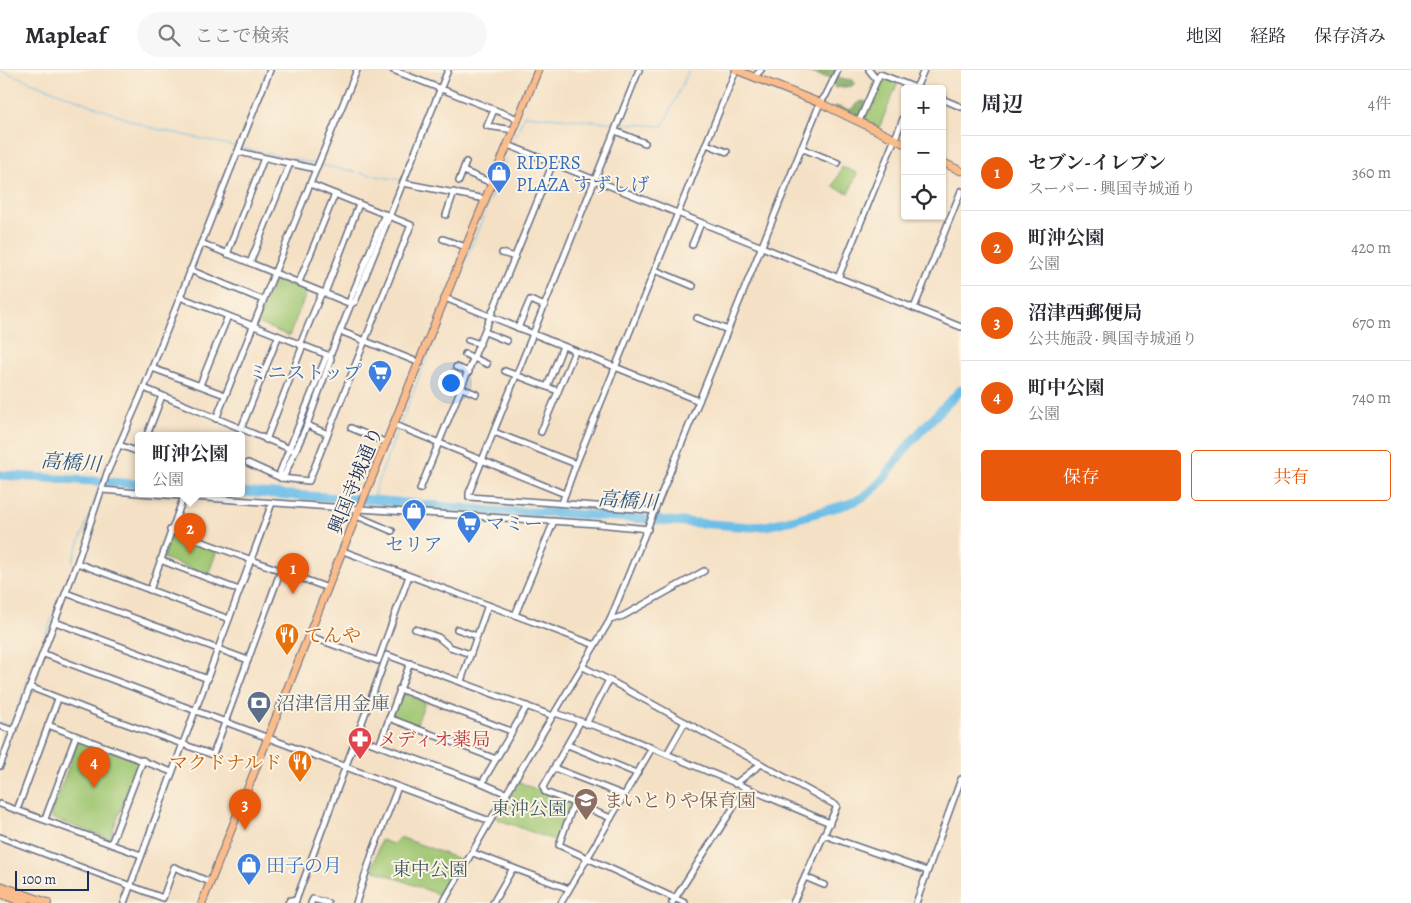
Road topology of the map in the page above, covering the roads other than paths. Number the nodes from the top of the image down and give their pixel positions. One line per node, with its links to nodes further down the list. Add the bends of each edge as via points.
1 (270, 70): 32 (street)
2 (358, 70): 40 (street)
3 (393, 70): 16 (street)
4 (448, 70): 16 (street)
5 (538, 70): 21 (main road, 興国寺城通り)
6 (639, 70): 24 (street)
7 (736, 70): 12 (main road); 30 (street)
8 (761, 70): 12 (street)
9 (838, 70): 18 (street)
10 (869, 70): 13 (street)
11 (924, 70): 15 (street)
12 (754, 77): 18 (main road)
13 (877, 80): 14 (street, via 880,74); 22 (street)
14 (909, 85)
15 (918, 85)
16 (440, 90): 20 (street); 45 (street)
17 (946, 100): 19 (street)
18 (820, 103): 22 (main road); 31 (street)
19 (960, 105)
20 (494, 110): 21 (street); 25 (street, via 487,126)
21 (518, 119): 25 (main road, 興国寺城通り)
22 (859, 121): 26 (main road)
23 (901, 123): 26 (street)
24 (617, 126): 28 (street); 43 (street)
25 (514, 130): 29 (main road, 興国寺城通り)
26 (894, 138): 27 (main road); 69 (street)
27 (901, 142)
28 (645, 143)
29 (508, 144): 37 (street); 46 (main road, 興国寺城通り)
30 (706, 144): 33 (street); 53 (street)
31 (801, 148): 38 (street); 61 (street)
32 (239, 152): 34 (street); 58 (street)
33 (727, 152)
34 (264, 158): 36 (street); 63 (street)
35 (466, 162): 41 (street)
36 (290, 163): 40 (street); 65 (street)
37 (553, 163): 43 (street); 64 (street)
38 (838, 163)
39 (946, 164): 42 (main road)
40 (316, 169): 47 (street)
41 (463, 171): 44 (street); 46 (street)
42 (961, 171)
43 (595, 180): 53 (street); 77 (street)
44 (459, 181)
45 (403, 183): 49 (street); 54 (street)
46 (492, 183): 51 (main road, 興国寺城通り)
47 (310, 184): 50 (street); 68 (street)
48 (961, 191): 78 (street)
49 (454, 192): 51 (street); 55 (street)
50 (335, 194): 52 (street); 70 (street)
51 (485, 199): 60 (main road, 興国寺城通り)
52 (359, 204): 54 (street); 72 (street)
53 (678, 213): 56 (street); 67 (street)
54 (387, 215): 76 (street, via 355,302); 91 (street, via 411,225)
55 (446, 215)
56 (702, 223): 59 (street); 61 (street)
57 (443, 239): 60 (street)
58 (201, 243): 63 (street); 66 (street)
59 (692, 245)
60 (466, 247): 74 (main road, 興国寺城通り)
61 (761, 247): 69 (street); 85 (street)
62 (502, 253): 64 (street)
63 (227, 254): 65 (street)
64 (515, 257): 80 (street)
65 (250, 263): 68 (street)
66 (190, 270): 73 (street); 75 (street)
67 (655, 270): 71 (street); 103 (street)
68 (275, 272): 70 (street); 75 (street)
69 (838, 278): 78 (street)
70 (299, 282): 72 (street)
71 (693, 286)
72 (323, 292): 76 (street); 94 (street)
73 (180, 297): 79 (street); 104 (street)
74 (445, 298): 80 (street); 100 (main road, 興国寺城通り)
75 (264, 300): 82 (street)
76 (351, 304): 86 (street)
77 (545, 306): 84 (street, via 530,300); 88 (street)
78 (914, 308): 83 (street)
79 (228, 316): 82 (street); 108 (street)
80 (491, 317): 84 (street); 87 (street)
81 (697, 318): 85 (street)
82 (254, 326): 89 (street); 114 (street)
83 (961, 327)
84 (518, 328): 88 (street)
85 (728, 330): 116 (street)
86 (340, 331): 91 (street); 98 (street)
87 (485, 332): 92 (street); 93 (street)
88 (534, 334): 95 (street); 107 (street)
89 (278, 336): 94 (street); 121 (street)
90 (468, 340): 93 (street)
91 (365, 341): 100 (street); 125 (street)
92 (507, 341)
93 (480, 344): 99 (street)
94 (301, 345): 98 (street); 126 (street)
95 (563, 346): 96 (street); 109 (street)
96 (575, 350): 103 (street); 112 (street)
97 (464, 354): 99 (street)
98 (329, 356): 118 (street, via 331,359); 130 (street)
99 (474, 358): 101 (street); 106 (street)
100 (420, 362): 119 (main road, 興国寺城通り)
101 (487, 364)
102 (456, 367): 106 (street)
103 (615, 367): 116 (street); 134 (street)
104 (152, 368): 108 (street); 110 (street)
105 (505, 371): 107 (street)
106 (468, 372): 111 (street)
107 (516, 376): 109 (street); 123 (street)
108 (200, 385): 114 (street)
109 (547, 386): 112 (street)
110 (144, 388): 115 (street); 129 (street)
111 (462, 388): 113 (street); 128 (street)
112 (558, 391): 124 (street)
113 (476, 394)
114 (225, 395): 117 (street)
115 (162, 396): 117 (street); 122 (street)
116 (699, 401): 145 (street)
117 (216, 419): 121 (street)
118 (307, 425): 125 (street); 130 (street)
119 (397, 426): 127 (main road, 興国寺城通り); 128 (street)
120 (351, 428): 127 (street)
121 (241, 429): 126 (street)
122 (148, 432)
123 (494, 432): 132 (street); 134 (street)
124 (541, 432)
125 (328, 434): 135 (street, via 309,480)
126 (266, 440): 130 (street)
127 (387, 443): 144 (main road, 興国寺城通り)
128 (439, 444): 132 (street); 137 (street)
129 (119, 445): 131 (street); 136 (street)
130 (292, 450): 135 (street, via 280,472)
131 (135, 451)
132 (482, 462): 139 (street); 143 (street, via 469,497)
133 (248, 463): 135 (street)
134 (576, 464): 139 (street)
135 (281, 478)
136 (102, 488): 138 (street); 153 (street)
137 (420, 489)
138 (135, 492)
139 (565, 494): 143 (street)
140 (184, 497): 148 (street)
141 (197, 497): 142 (street)
142 (272, 503): 144 (street); 151 (street)
143 (562, 503): 145 (street)
144 (359, 510): 146 (street); 149 (street); 150 (main road, 興国寺城通り)
145 (655, 511): 147 (street)
146 (554, 521): 147 (street); 162 (street)
147 (648, 528): 164 (street)
148 (170, 530): 151 (street); 152 (street)
149 (392, 531)
150 (343, 551): 156 (street); 157 (main road, 興国寺城通り)
151 (251, 559): 154 (street); 159 (street)
152 (160, 560): 158 (street); 159 (street)
153 (77, 563): 158 (street); 160 (street)
154 (281, 570): 157 (street); 174 (street)
155 (704, 571): 164 (street)
156 (409, 576): 161 (street); 168 (street, via 378,661)
157 (328, 588): 168 (main road, 興国寺城通り)
158 (150, 590): 163 (street)
159 (239, 590): 163 (street)
160 (66, 593): 165 (street); 171 (street)
161 (488, 605): 162 (street); 169 (street)
162 (516, 615): 170 (street)
163 (229, 618): 171 (street)
164 (610, 620): 170 (street)
165 (55, 622): 172 (street); 177 (street)
166 (415, 628): 173 (street)
167 (457, 630): 169 (street)
168 (309, 636): 196 (main road, 興国寺城通り)
169 (477, 636): 173 (street)
170 (595, 645): 176 (street)
171 (219, 649): 174 (street); 177 (street)
172 (44, 654): 180 (street); 184 (street)
173 (470, 654): 179 (street)
174 (248, 660): 187 (street)
175 (410, 663): 179 (street); 181 (street); 195 (street, via 387,655)
176 (583, 667): 178 (street); 185 (street)
177 (208, 678): 184 (street)
178 (609, 680): 188 (street); 189 (street)
179 (461, 681): 183 (street)
180 (30, 687): 182 (street); 192 (street)
181 (399, 689): 186 (street); 193 (street)
182 (58, 699): 191 (street); 197 (street)
183 (527, 706): 185 (street); 193 (street)
184 (196, 711): 187 (street); 197 (street)
185 (554, 715): 189 (street); 215 (street)
186 (389, 718): 199 (street); 202 (street)
187 (226, 722): 196 (street); 197 (street, via 213,755)
188 (685, 722): 201 (street); 204 (street)
189 (583, 723): 198 (street); 200 (street)
190 (0, 726): 192 (street)
191 (48, 726): 194 (street); 219 (street)
192 (14, 731): 205 (street)
193 (511, 731): 202 (street)
194 (76, 736): 203 (street); 221 (street)
195 (355, 737): 199 (street); 206 (street)
196 (267, 738): 206 (street); 233 (main road, 興国寺城通り)
197 (183, 745): 208 (street)
198 (568, 745): 207 (street); 209 (street)
199 (379, 746): 211 (street)
200 (652, 748): 201 (street); 209 (street)
201 (667, 754): 212 (street)
202 (496, 759): 211 (street)
203 (143, 760): 208 (street); 226 (street)
204 (761, 764): 212 (street); 223 (street, via 837,806)
205 (0, 765)
206 (345, 767): 213 (street); 240 (street)
207 (554, 768): 216 (street); 217 (street, via 543,787 545,792)
208 (172, 772): 228 (street)
209 (636, 773): 216 (street)
210 (961, 780): 231 (street)
211 (482, 784): 215 (street)
212 (735, 784): 214 (street)
213 (398, 787): 222 (street); 248 (street)
214 (746, 788): 223 (street); 239 (street)
215 (507, 794): 222 (street)
216 (624, 795): 220 (street)
217 (574, 803): 220 (street); 229 (street, via 559,845)
218 (0, 804): 219 (street)
219 (16, 810): 221 (street)
220 (611, 818): 229 (street)
221 (45, 820): 226 (street)
222 (490, 821): 227 (street)
223 (830, 823): 224 (street)
224 (824, 835): 231 (street); 232 (street)
225 (0, 837): 236 (street)
226 (111, 844): 228 (street)
227 (473, 853): 230 (street); 249 (street)
228 (141, 855): 236 (street)
229 (588, 858): 237 (street); 239 (street)
230 (512, 868): 237 (street); 250 (street)
231 (927, 871): 254 (street)
232 (805, 877): 234 (street); 253 (street)
233 (210, 882): 236 (street, via 174,868 163,898); 244 (main road, 興国寺城通り)
234 (824, 885)
235 (0, 886): 242 (highway)
236 (130, 886): 243 (street)
237 (569, 889): 251 (street)
238 (0, 893): 241 (highway)
239 (673, 901): 252 (street)
240 (295, 902): 245 (street, via 290,900)
241 (26, 903)
242 (46, 903)
243 (124, 903)
244 (202, 903)
245 (288, 903)
246 (311, 903): 247 (street, via 313,899)
247 (328, 903)
248 (356, 903)
249 (443, 903)
250 (493, 903)
251 (561, 903)
252 (685, 903)
253 (794, 903)
254 (916, 903)

